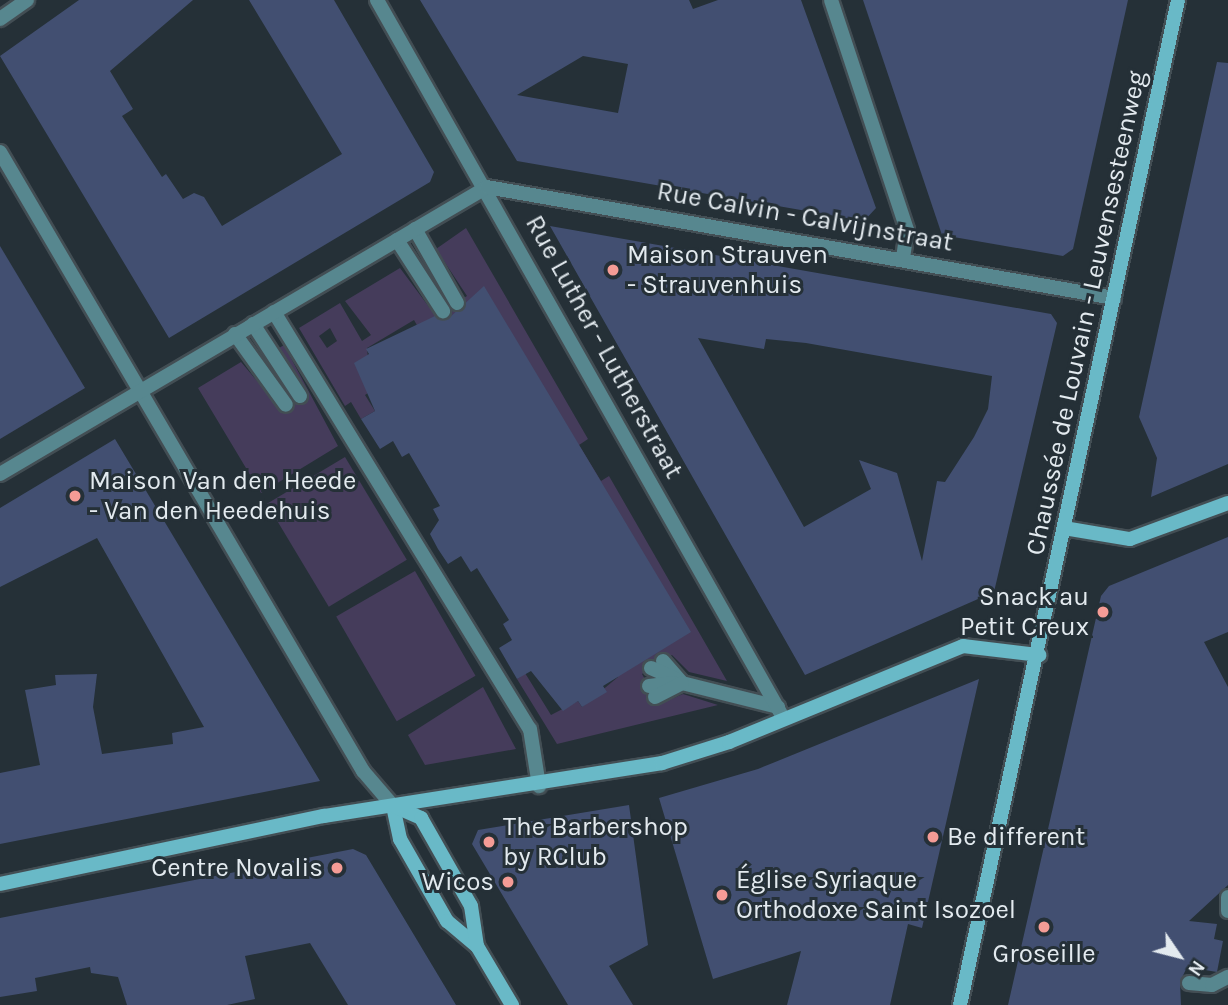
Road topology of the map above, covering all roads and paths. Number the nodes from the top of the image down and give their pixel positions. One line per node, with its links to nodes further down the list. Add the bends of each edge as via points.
1 (27, 0): 5 (street)
2 (377, 0): 7 (street, Rue Luther - Lutherstraat)
3 (831, 0): 10 (street, via 908,230)
4 (1178, 0): 11 (street, Chaussée de Louvain - Leuvensesteenweg)
5 (0, 19)
6 (0, 152): 17 (street)
7 (487, 187): 8 (street); 10 (street, Rue Calvin - Calvijnstraat); 27 (street, Rue Luther - Lutherstraat)
8 (415, 229): 9 (street); 12 (street)
9 (397, 240): 13 (street); 14 (street)
10 (903, 257): 11 (street, Rue Calvin - Calvijnstraat)
11 (1114, 298): 22 (street, Chaussée de Louvain - Leuvensesteenweg)
12 (457, 303)
13 (443, 311)
14 (274, 312): 15 (street); 28 (street, via 530,729)
15 (253, 324): 16 (street); 18 (street)
16 (235, 334): 17 (street); 19 (street)
17 (138, 391): 20 (street); 29 (street, via 363,771)
18 (300, 396)
19 (286, 405)
20 (0, 474)
21 (1228, 503): 22 (street, via 1141,538 1112,539)
22 (1065, 528): 23 (street, Chaussée de Louvain - Leuvensesteenweg)
23 (1039, 655): 27 (street, via 963,646); 37 (street, Chaussée de Louvain - Leuvensesteenweg)
24 (657, 664): 25 (street)
25 (680, 682): 26 (street); 27 (street)
26 (652, 692)
27 (781, 713): 28 (street, via 662,763)
28 (539, 786): 29 (street)
29 (393, 806): 30 (street); 33 (street, via 400,839 447,921); 33 (street, via 421,818 471,905)
30 (0, 884)
31 (1228, 897): 32 (street)
32 (1228, 911)
33 (477, 946): 36 (street)
34 (1228, 977): 35 (street, via 1212,985)
35 (1189, 983)
36 (512, 1005)
37 (960, 1005)

